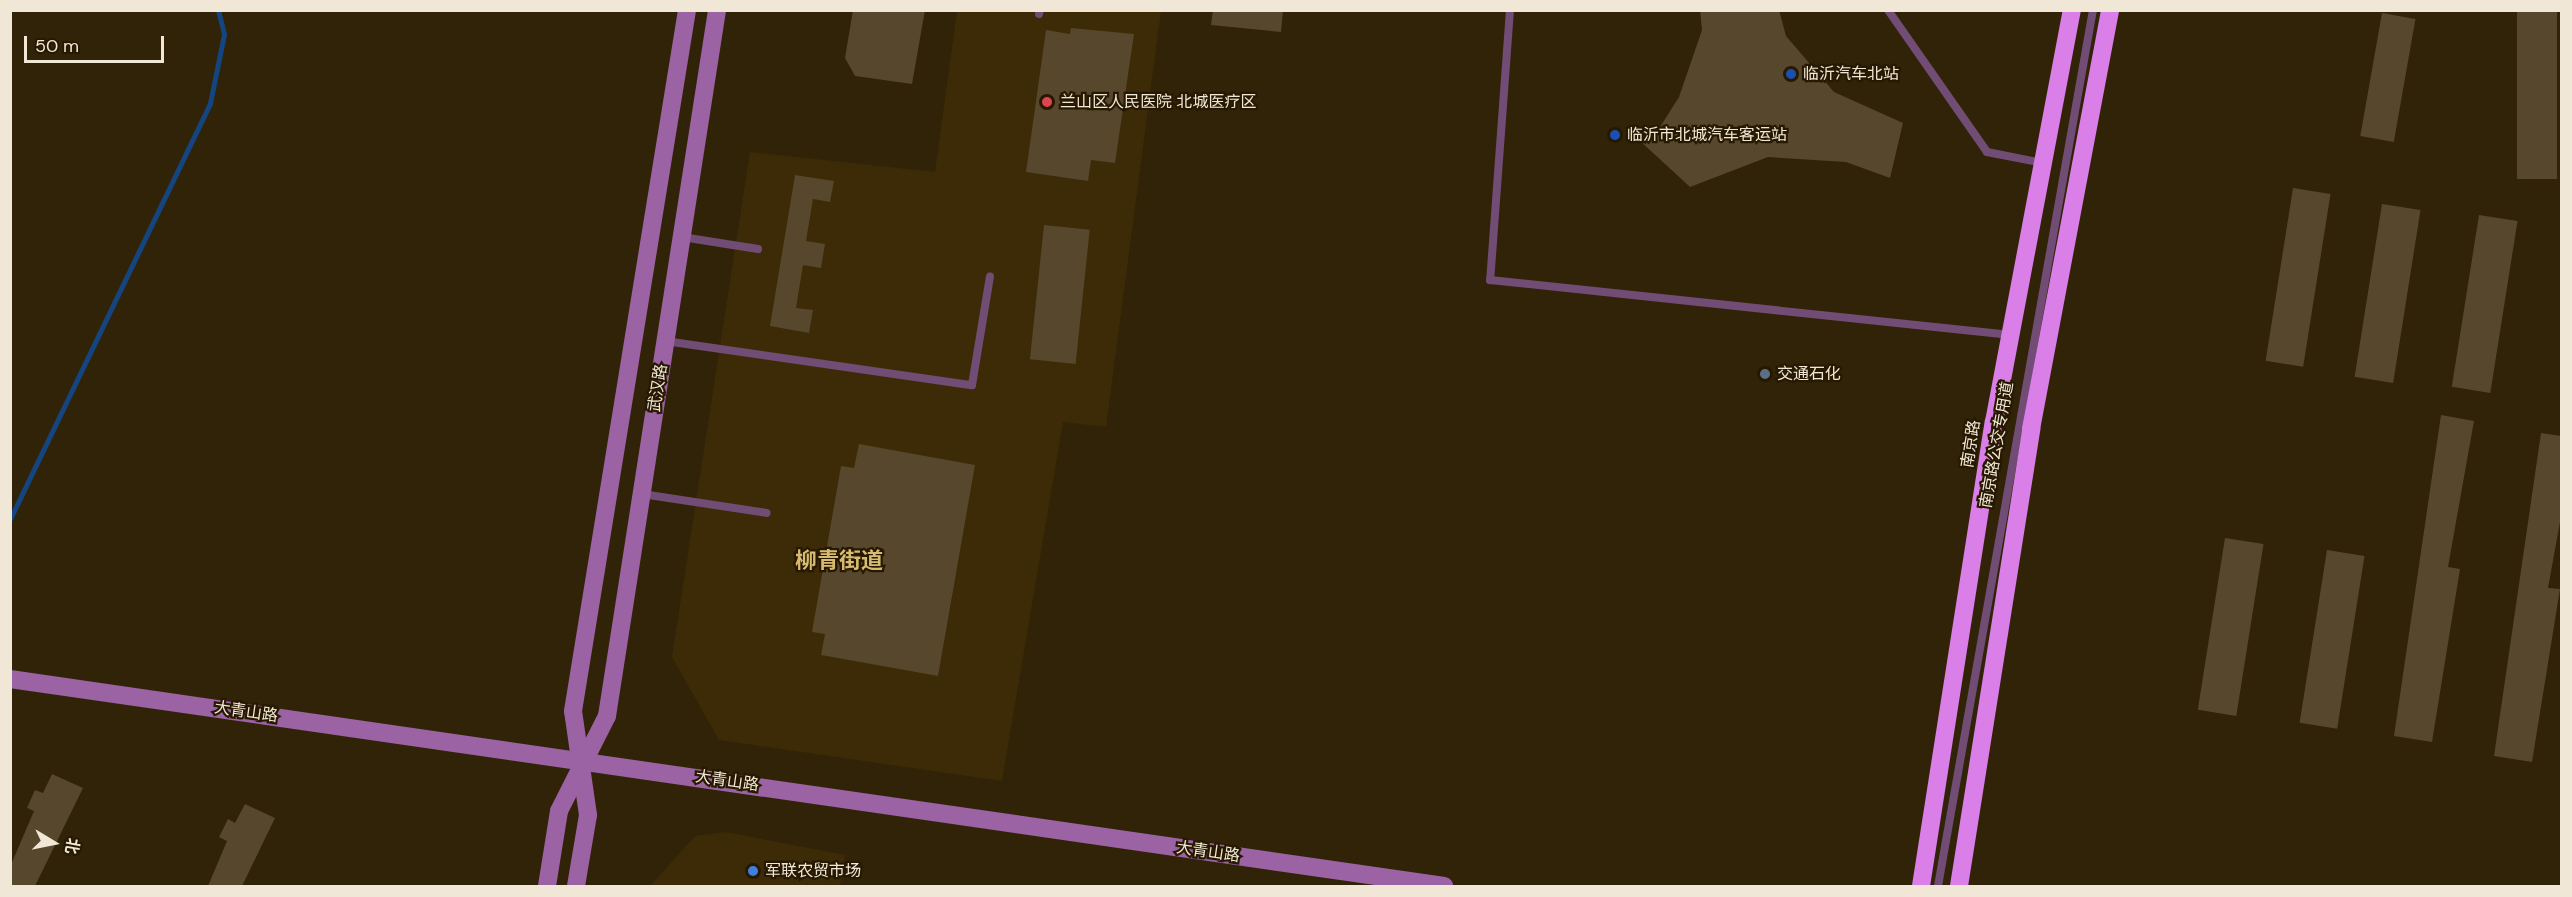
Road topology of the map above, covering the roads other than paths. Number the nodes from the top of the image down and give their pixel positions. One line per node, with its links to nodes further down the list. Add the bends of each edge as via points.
1 (687, 10): 17 (main road, 武汉路, via 573,711)
2 (717, 10): 9 (main road, 武汉路)
3 (1510, 10): 12 (lane, via 1490,280)
4 (1888, 10): 8 (lane, via 1988,152)
5 (2093, 10): 22 (lane, 南京路公交专用道)
6 (2110, 10): 23 (highway, via 2031,429)
7 (2072, 11): 8 (highway, 南京路)
8 (2043, 164): 12 (highway, 南京路)
9 (682, 237): 10 (lane); 13 (main road, 武汉路)
10 (758, 249)
11 (990, 276): 13 (lane, via 972,385)
12 (2011, 335): 21 (highway, 南京路)
13 (665, 341): 14 (main road, 武汉路)
14 (642, 494): 15 (lane); 17 (main road, 武汉路, via 607,716)
15 (767, 513)
16 (10, 679): 17 (main road, 大青山路)
17 (583, 760): 18 (main road, 武汉路, via 559,811); 19 (main road, 武汉路, via 588,815); 20 (main road, 大青山路)
18 (547, 886)
19 (576, 886)
20 (1444, 886)
21 (1921, 886)
22 (1938, 886)
23 (1959, 886)

